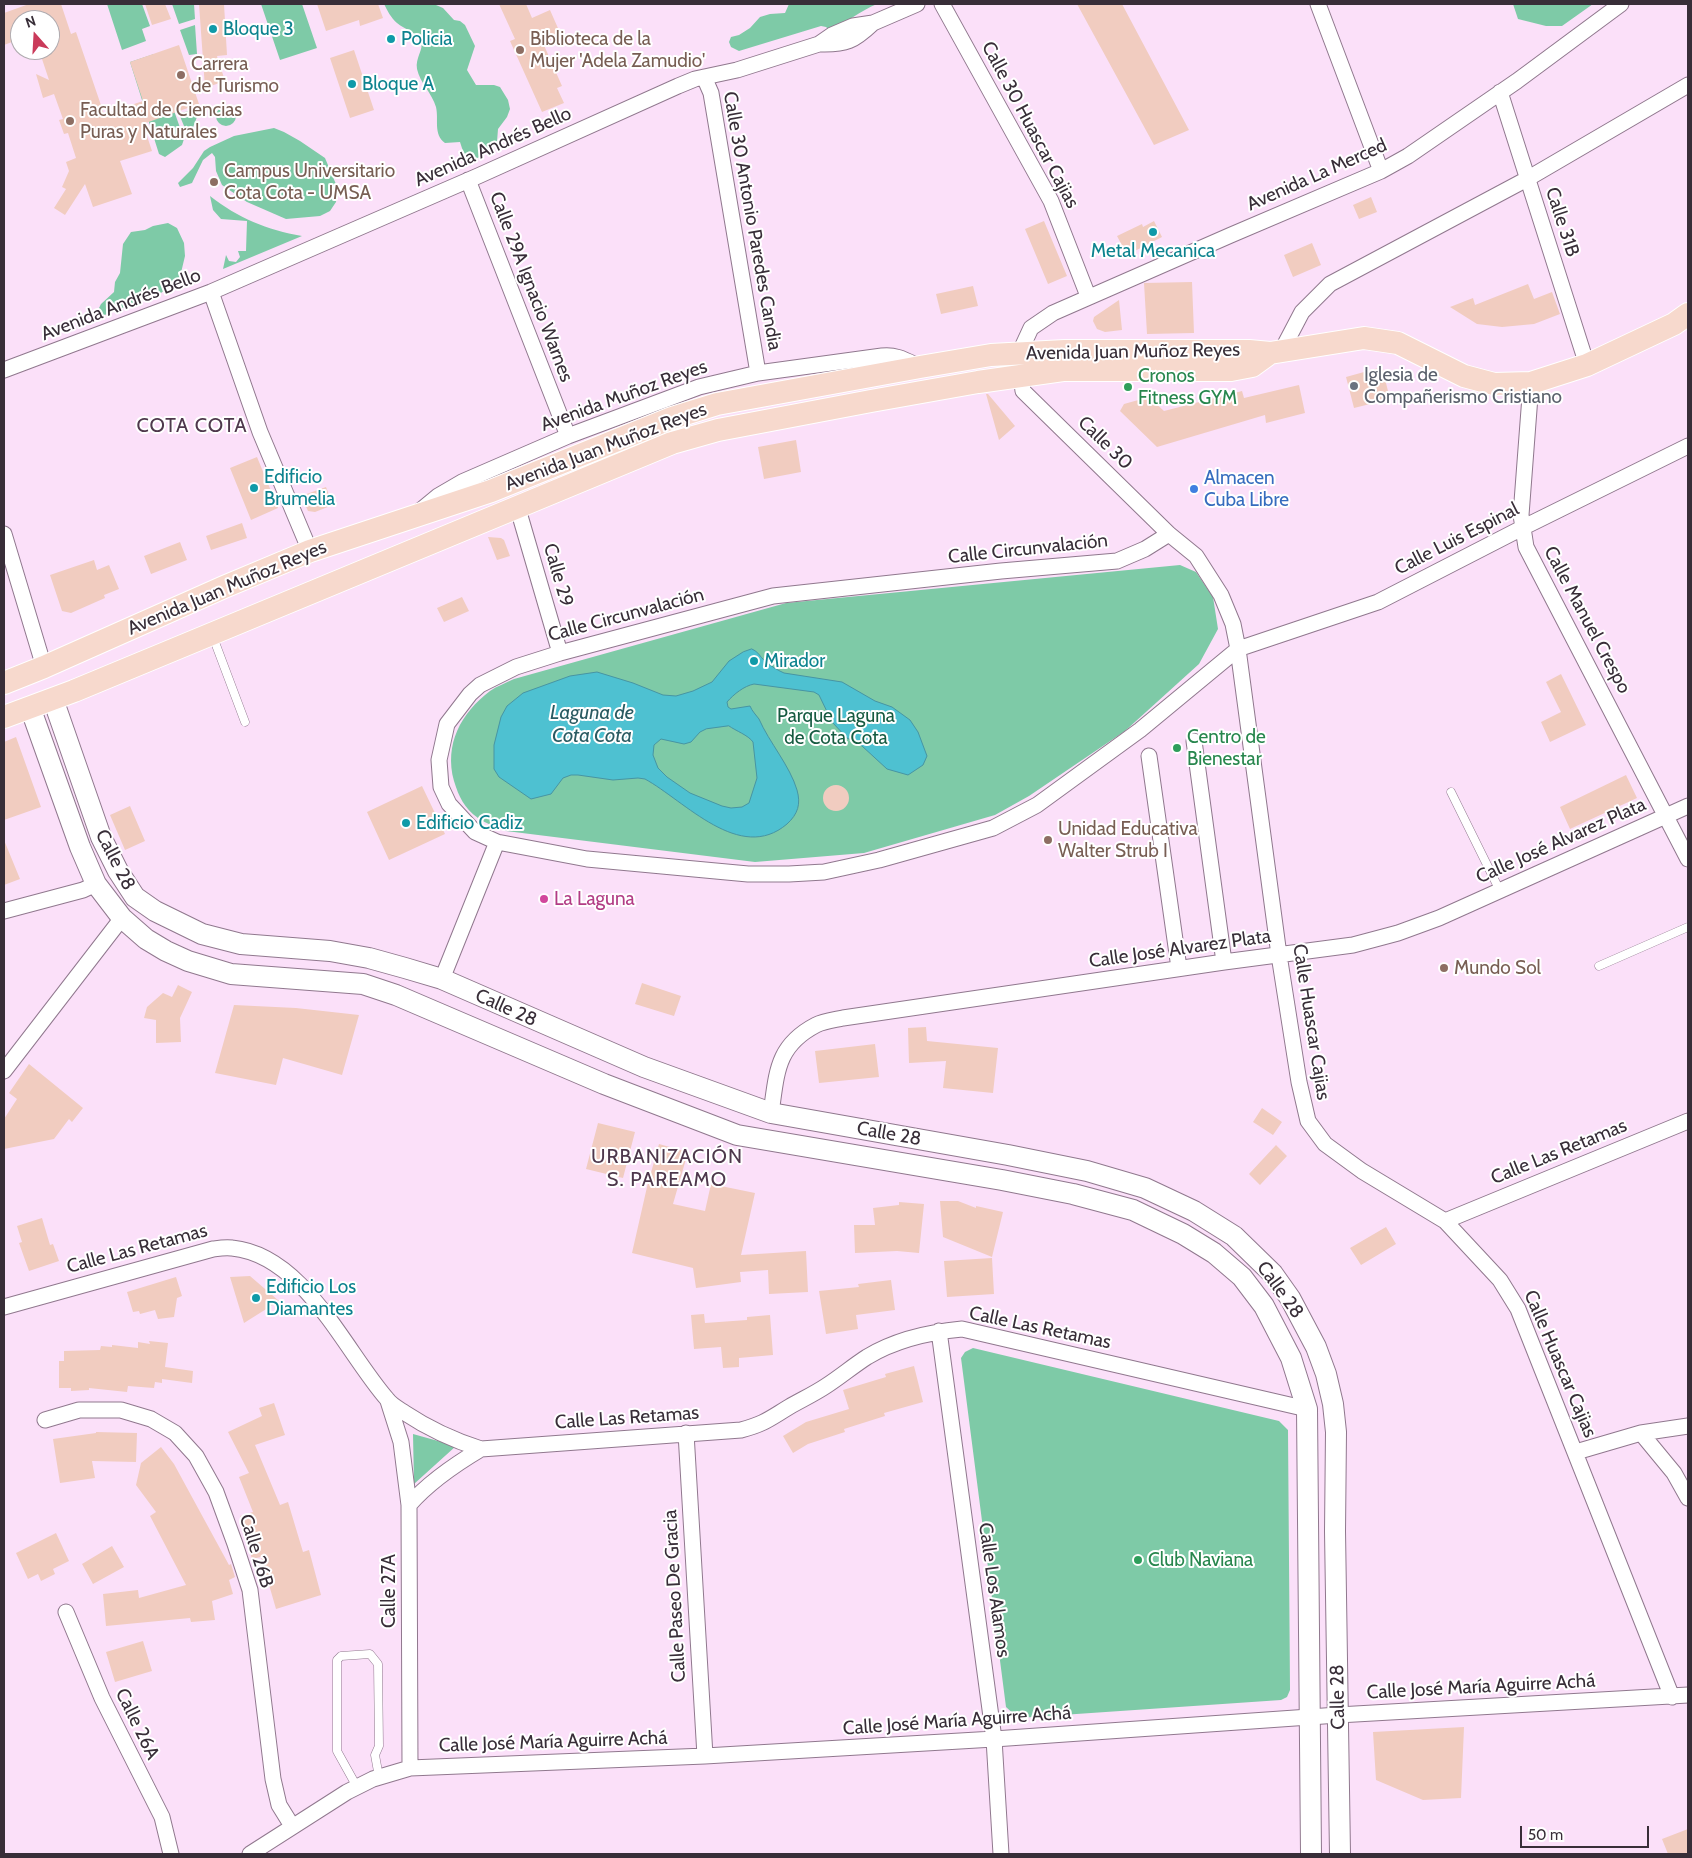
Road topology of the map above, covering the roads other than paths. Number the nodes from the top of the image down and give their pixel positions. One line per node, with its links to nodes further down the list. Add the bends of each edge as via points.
1 (917, 4): 5 (street, Avenida Andrés Bello, via 874,23 853,26 819,44 737,70)
2 (942, 4): 12 (street, Calle 30 Huascar Cajias, via 1051,201)
3 (1318, 4): 8 (street)
4 (1621, 4): 7 (street, Avenida La Merced)
5 (704, 76): 10 (street, Avenida Andrés Bello); 19 (street, Calle 30 Antonio Paredes Candia, via 711,93)
6 (1688, 85): 9 (street)
7 (1500, 92): 8 (street, Avenida La Merced); 9 (street, Calle 31B)
8 (1381, 171): 12 (street, Avenida La Merced)
9 (1527, 179): 14 (street, via 1330,284 1302,312); 16 (street, Calle 31B)
10 (468, 180): 11 (street, Avenida Andrés Bello); 22 (street, Calle 29A Ignacio Warnes)
11 (211, 292): 18 (street, Avenida Andrés Bello); 29 (street, via 260,432)
12 (1088, 296): 15 (street, Avenida La Merced, via 1031,328)
13 (1688, 314): 16 (main road, Avenida Juan Muñoz Reyes, via 1674,324)
14 (1276, 352): 15 (main road, Avenida Juan Muñoz Reyes); 20 (main road, Avenida Juan Muñoz Reyes, via 1252,366 1231,370 1063,370); 21 (main road, Avenida Juan Muñoz Reyes, via 1364,338 1398,342 1464,376 1494,384)
15 (1019, 354): 17 (main road, Avenida Juan Muñoz Reyes, via 992,355); 20 (main road)
16 (1587, 364): 21 (main road, Avenida Juan Muñoz Reyes)
17 (920, 367): 19 (street, Avenida Muñoz Reyes, via 891,355); 25 (main road, Avenida Juan Muñoz Reyes, via 717,404 672,418 491,491)
18 (4, 370)
19 (758, 373): 22 (street, Avenida Muñoz Reyes, via 698,387)
20 (1021, 376): 24 (main road, Avenida Juan Muñoz Reyes, via 718,430 672,443); 28 (street, Calle 30, via 1023,391)
21 (1532, 383): 26 (street, Calle Manuel Crespo)
22 (568, 436): 25 (street, Avenida Muñoz Reyes, via 462,482 438,496)
23 (1688, 446): 26 (street, Calle Luis Espinal)
24 (518, 509): 30 (main road, Avenida Juan Muñoz Reyes); 32 (street, Calle 29)
25 (416, 515): 29 (main road, Avenida Juan Muñoz Reyes)
26 (1522, 528): 31 (street, Calle Luis Espinal, via 1378,602); 43 (street, Calle Manuel Crespo, via 1526,547)
27 (4, 534): 33 (street)
28 (1169, 534): 31 (street, via 1196,556 1221,595); 32 (street, Calle Circunvalación, via 1117,561 773,596)
29 (310, 551): 33 (main road, Avenida Juan Muñoz Reyes)
30 (212, 635): 35 (main road, Avenida Juan Muñoz Reyes); 38 (lane)
31 (1238, 649): 44 (street, Calle Circunvalación, via 1140,730 1036,805 993,828 880,860 824,872 748,874 587,859); 53 (street, Calle Huascar Cajias)
32 (560, 653): 44 (street, Calle Circunvalación, via 516,667 480,685 447,724 439,760 441,787 460,818 475,832)
33 (44, 667): 34 (main road, Avenida Juan Muñoz Reyes); 35 (main road); 36 (main road, via 32,688)
34 (4, 683)
35 (53, 699): 36 (main road, Avenida Juan Muñoz Reyes); 46 (main road, Calle 28, via 101,837)
36 (30, 707): 37 (main road); 47 (main road, Calle 28)
37 (4, 717)
38 (246, 722)
39 (1194, 741): 54 (street)
40 (1148, 756): 57 (street)
41 (1451, 792): 48 (lane)
42 (1688, 806): 43 (street, Calle José Alvarez Plata)
43 (1666, 816): 45 (street, Calle Manuel Crespo); 48 (street, Calle José Alvarez Plata)
44 (497, 842): 58 (street)
45 (1688, 859)
46 (118, 871): 47 (main road); 49 (main road, Calle 28)
47 (96, 884): 50 (street); 51 (main road, Calle 28)
48 (1500, 890): 53 (street, Calle José Alvarez Plata, via 1398,933 1353,945)
49 (135, 897): 51 (main road); 56 (main road, Calle 28, via 155,911 202,934 242,944 330,951)
50 (4, 910)
51 (122, 918): 59 (main road, Calle 28, via 166,951 231,974 363,984); 60 (street)
52 (1688, 927): 55 (lane)
53 (1280, 956): 54 (street, Calle José Alvarez Plata); 67 (street, Calle Huascar Cajias, via 1308,1122 1325,1144 1362,1171)
54 (1224, 962): 57 (street, Calle José Alvarez Plata)
55 (1598, 966)
56 (405, 968): 58 (main road, Calle 28); 59 (main road)
57 (1179, 968): 61 (street, Calle José Alvarez Plata, via 817,1024 789,1044 778,1068)
58 (442, 979): 61 (main road, Calle 28, via 644,1067)
59 (396, 995): 63 (main road, Calle 28, via 604,1084 737,1135)
60 (4, 1070)
61 (772, 1113): 63 (main road); 64 (main road, Calle 28)
62 (1688, 1121): 67 (street, Calle Las Retamas)
63 (766, 1141): 65 (main road, Calle 28)
64 (1008, 1155): 65 (main road); 66 (main road, Calle 28, via 1086,1171 1145,1188)
65 (1002, 1180): 68 (main road, Calle 28, via 1133,1210)
66 (1194, 1211): 68 (main road); 72 (main road, Calle 28, via 1234,1236 1273,1274 1316,1347)
67 (1446, 1221): 79 (street, Calle Huascar Cajias, via 1500,1280 1518,1309)
68 (1183, 1234): 73 (main road, Calle 28, via 1214,1252 1242,1276 1264,1306 1291,1358)
69 (4, 1307): 71 (street, Calle Las Retamas, via 213,1249 245,1250 269,1260 294,1278 318,1305)
70 (940, 1331): 73 (street, Calle Las Retamas, via 962,1329); 76 (street, Calle Las Retamas, via 906,1340 868,1356 824,1388 761,1425 741,1430); 89 (street, Calle Los Alamos)
71 (388, 1401): 78 (street, Calle Las Retamas, via 423,1425 457,1442); 81 (street, Calle 27A, via 401,1442)
72 (1333, 1404): 73 (main road); 82 (main road, Calle 28, via 1336,1432)
73 (1307, 1409): 83 (main road, Calle 28)
74 (45, 1420): 94 (street, Calle 26B, via 79,1410 121,1410 167,1429 196,1456 216,1492 250,1590 274,1779 280,1805)
75 (1688, 1426): 77 (street)
76 (686, 1433): 78 (street, Calle Las Retamas); 90 (street, Calle Paseo De Gracia)
77 (1641, 1434): 79 (street); 80 (street, via 1674,1473)
78 (481, 1449): 81 (street, via 441,1474)
79 (1576, 1452): 86 (street, Calle Huascar Cajias)
80 (1688, 1498)
81 (408, 1505): 91 (street, Calle 27A)
82 (1334, 1531): 83 (main road); 87 (main road, Calle 28)
83 (1308, 1532): 88 (main road, Calle 28)
84 (66, 1612): 95 (street, Calle 26A, via 102,1698 162,1817)
85 (1688, 1695): 86 (street, Calle José María Aguirre Achá)
86 (1672, 1697): 87 (street, Calle José María Aguirre Achá)
87 (1338, 1715): 88 (street, Calle José María Aguirre Achá); 99 (main road, Calle 28)
88 (1310, 1717): 89 (street, Calle José María Aguirre Achá); 98 (main road, Calle 28)
89 (994, 1739): 90 (street, Calle José María Aguirre Achá); 97 (street, Calle Los Alamos)
90 (705, 1756): 91 (street, Calle José María Aguirre Achá)
91 (410, 1768): 92 (street, Calle José María Aguirre Achá)
92 (379, 1777): 93 (street, Calle José María Aguirre Achá); 93 (lane, via 375,1756 379,1746 378,1664 370,1654 341,1656 337,1660 337,1751)
93 (357, 1787): 94 (street, Calle José María Aguirre Achá)
94 (292, 1826): 96 (street, Calle José María Aguirre Achá)
95 (170, 1854)
96 (250, 1854)
97 (1001, 1854)
98 (1311, 1854)
99 (1340, 1854)

